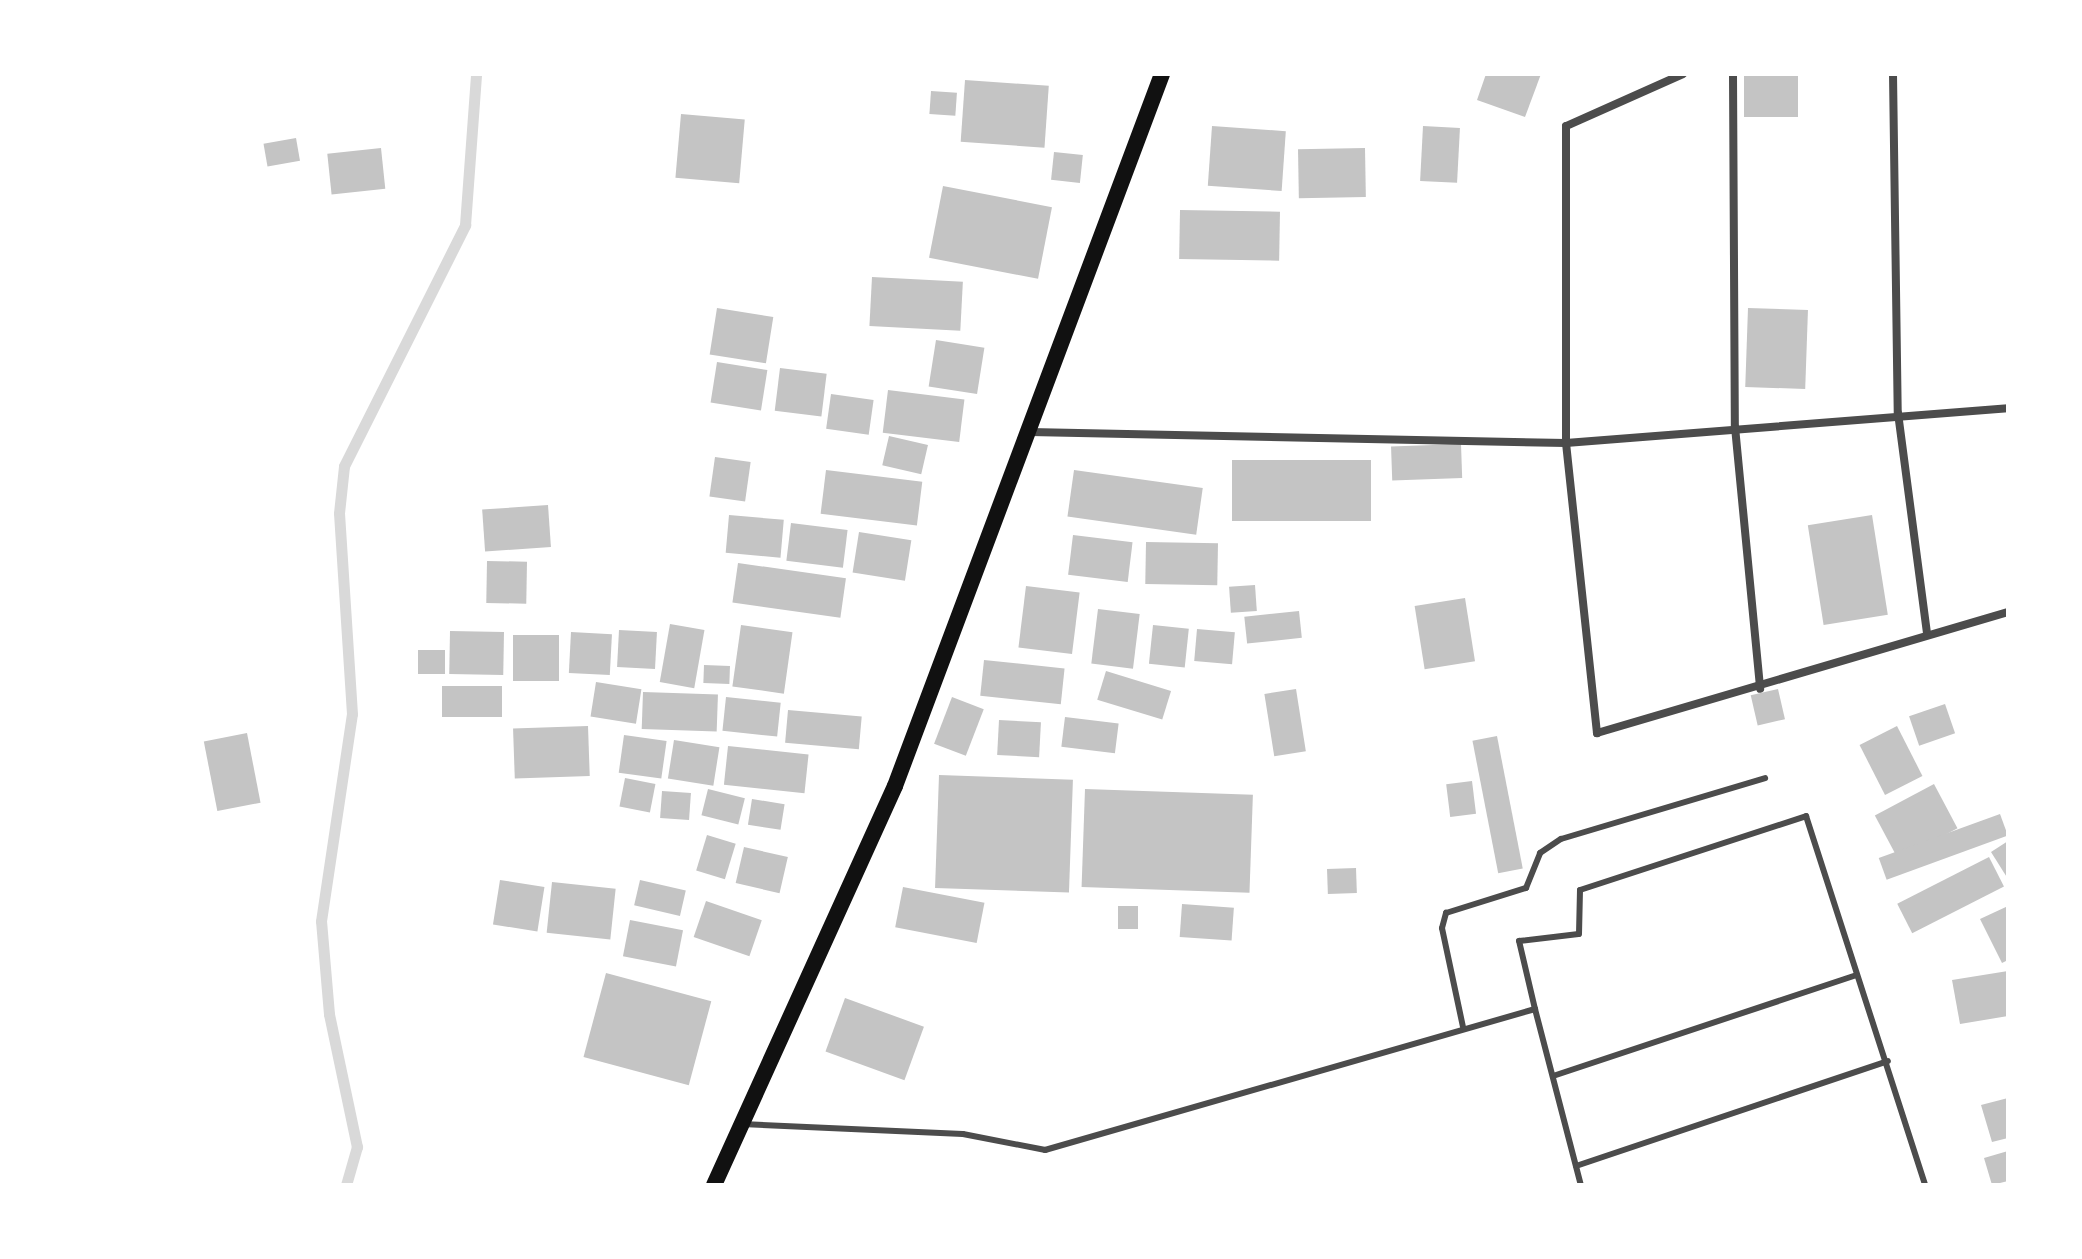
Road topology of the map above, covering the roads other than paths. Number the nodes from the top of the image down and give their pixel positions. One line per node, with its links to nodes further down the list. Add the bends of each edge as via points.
1 (1162, 74): 8 (main road)
2 (1683, 74): 9 (street, via 1566,126)
3 (1733, 74): 7 (street)
4 (1893, 74): 6 (street)
5 (2008, 408): 6 (street)
6 (1898, 413): 7 (street); 11 (street)
7 (1735, 427): 9 (street); 12 (street)
8 (1030, 432): 9 (street); 19 (main road, via 895,786)
9 (1566, 443): 12 (street, via 1597,733)
10 (2008, 612): 11 (street)
11 (1927, 634): 12 (street)
12 (1760, 689)
13 (1765, 778): 16 (lane, via 1561,839 1540,853 1526,888 1446,913 1442,928)
14 (1857, 975): 15 (lane, via 1806,816 1580,890 1579,934 1519,941); 17 (lane); 18 (lane)
15 (1535, 1009): 16 (lane); 18 (lane)
16 (1463, 1027): 19 (lane, via 1045,1150 963,1134)
17 (1888, 1061): 20 (lane); 23 (lane)
18 (1553, 1076): 20 (lane)
19 (739, 1124): 21 (main road)
20 (1576, 1166): 22 (lane)
21 (714, 1185)
22 (1581, 1185)
23 (1925, 1185)

